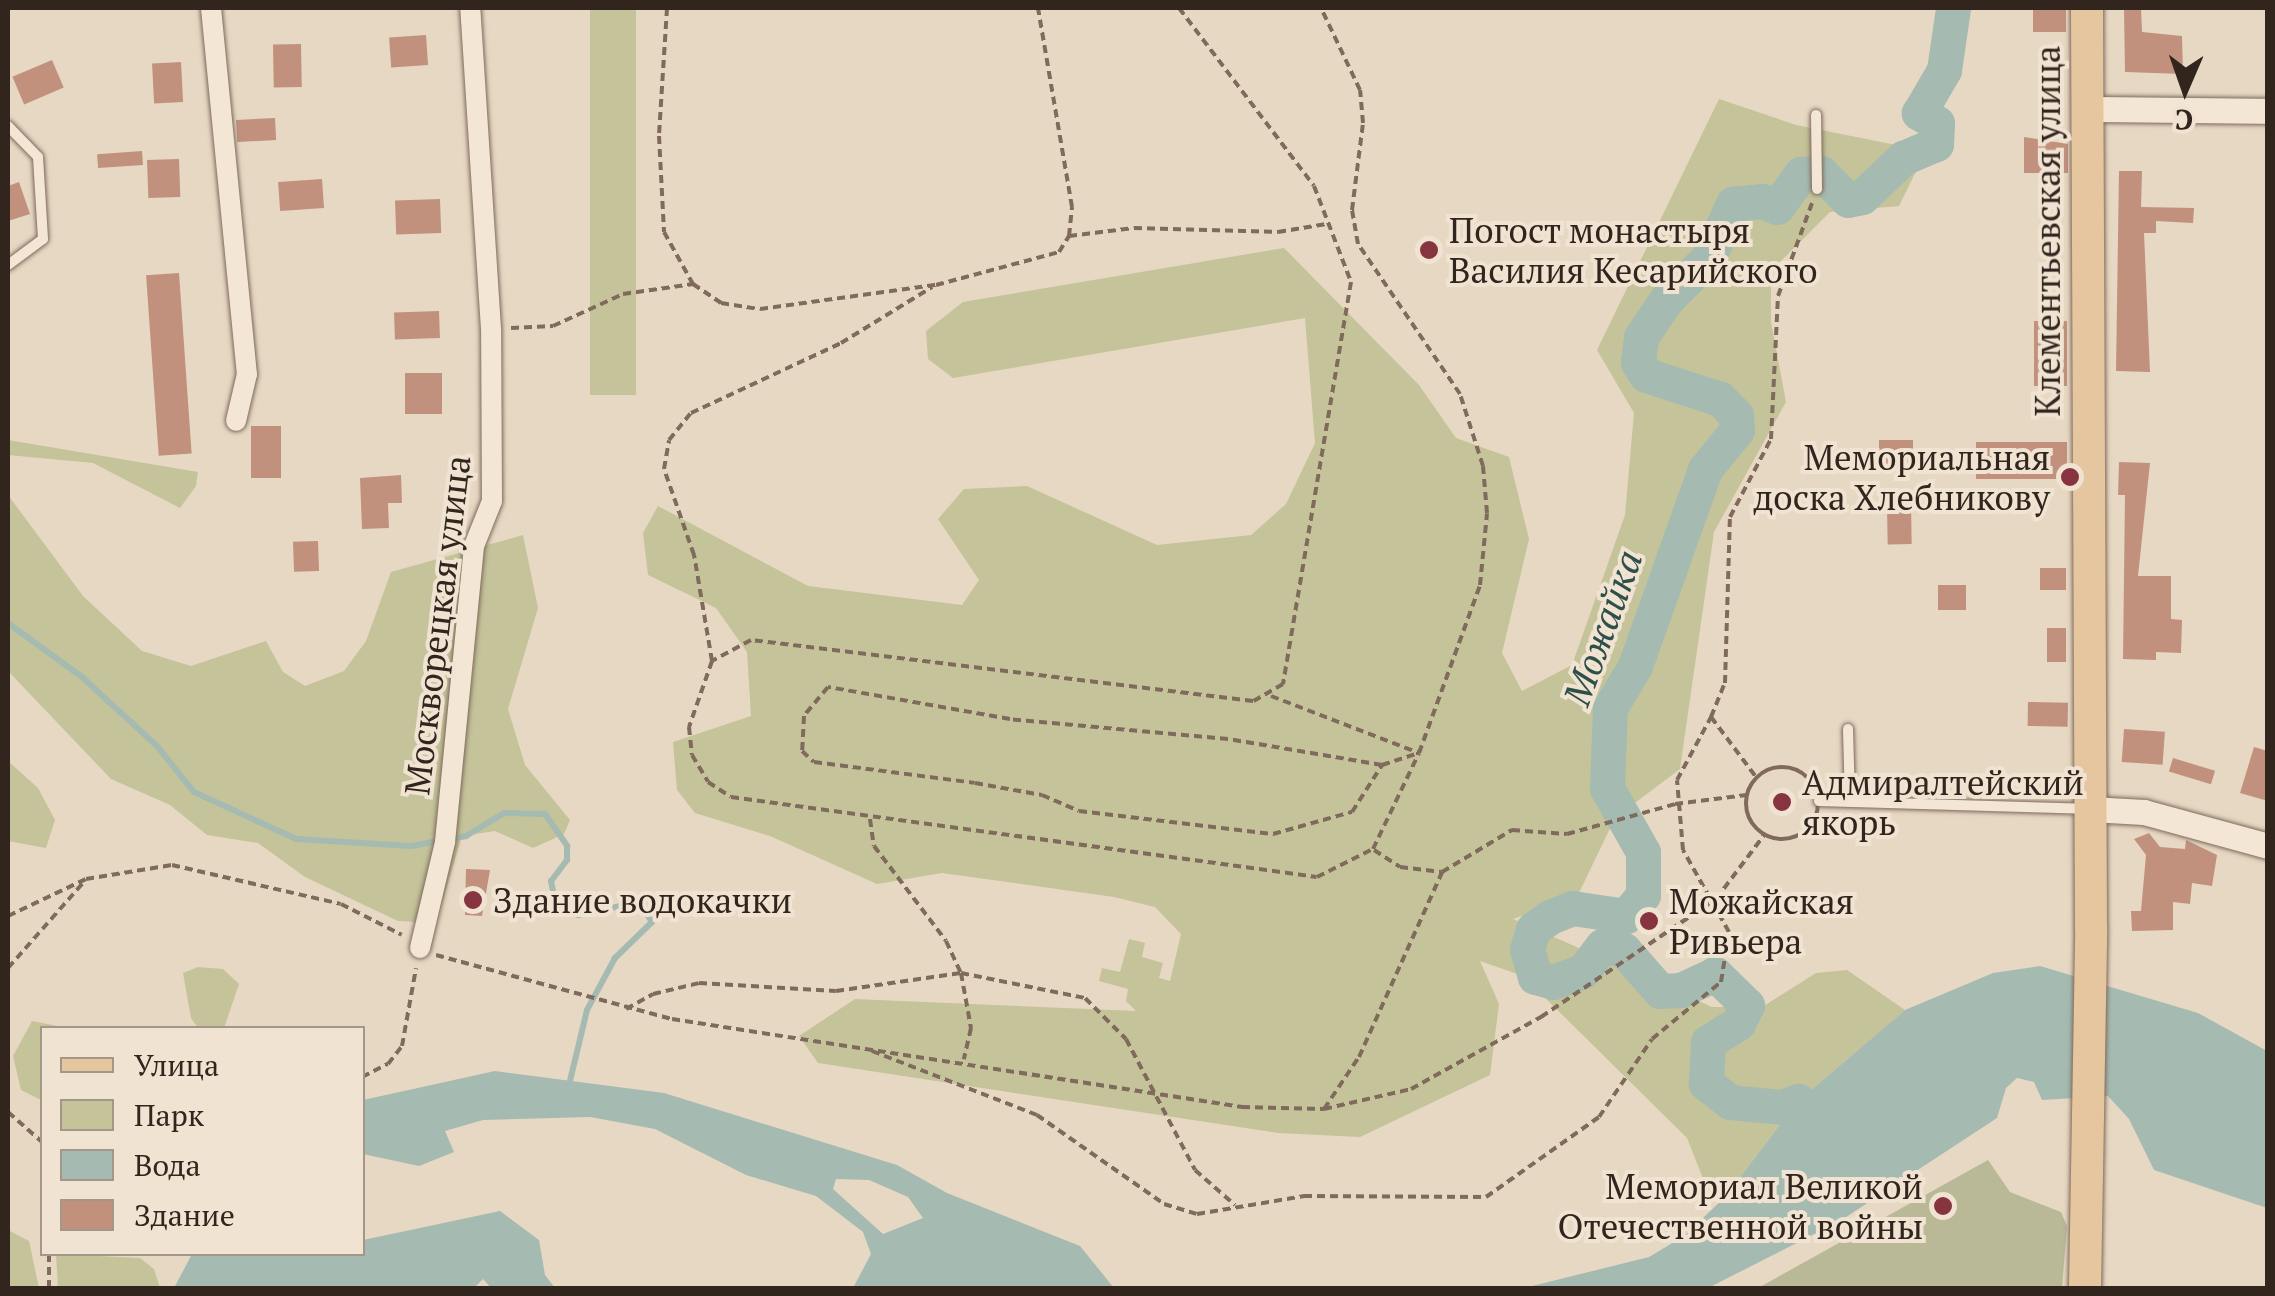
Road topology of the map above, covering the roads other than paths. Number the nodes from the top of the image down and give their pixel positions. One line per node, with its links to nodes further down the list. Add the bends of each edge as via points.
1 (212, 8): 10 (street, via 247,374)
2 (470, 8): 16 (street, Москворецкая улица, via 491,329 492,501 474,546 445,842)
3 (2086, 8): 4 (main road, Клементьевская улица)
4 (2087, 109): 5 (street); 14 (main road, Клементьевская улица)
5 (2268, 110)
6 (1816, 115): 8 (lane)
7 (8, 126): 9 (lane, via 38,157 44,239)
8 (1817, 190)
9 (8, 265)
10 (236, 421)
11 (1848, 729): 12 (lane)
12 (1850, 800): 13 (lane); 14 (lane)
13 (1818, 801)
14 (2090, 809): 15 (street, via 2144,812); 17 (main road, Клементьевская улица)
15 (2268, 846)
16 (420, 948)
17 (2085, 1288)

